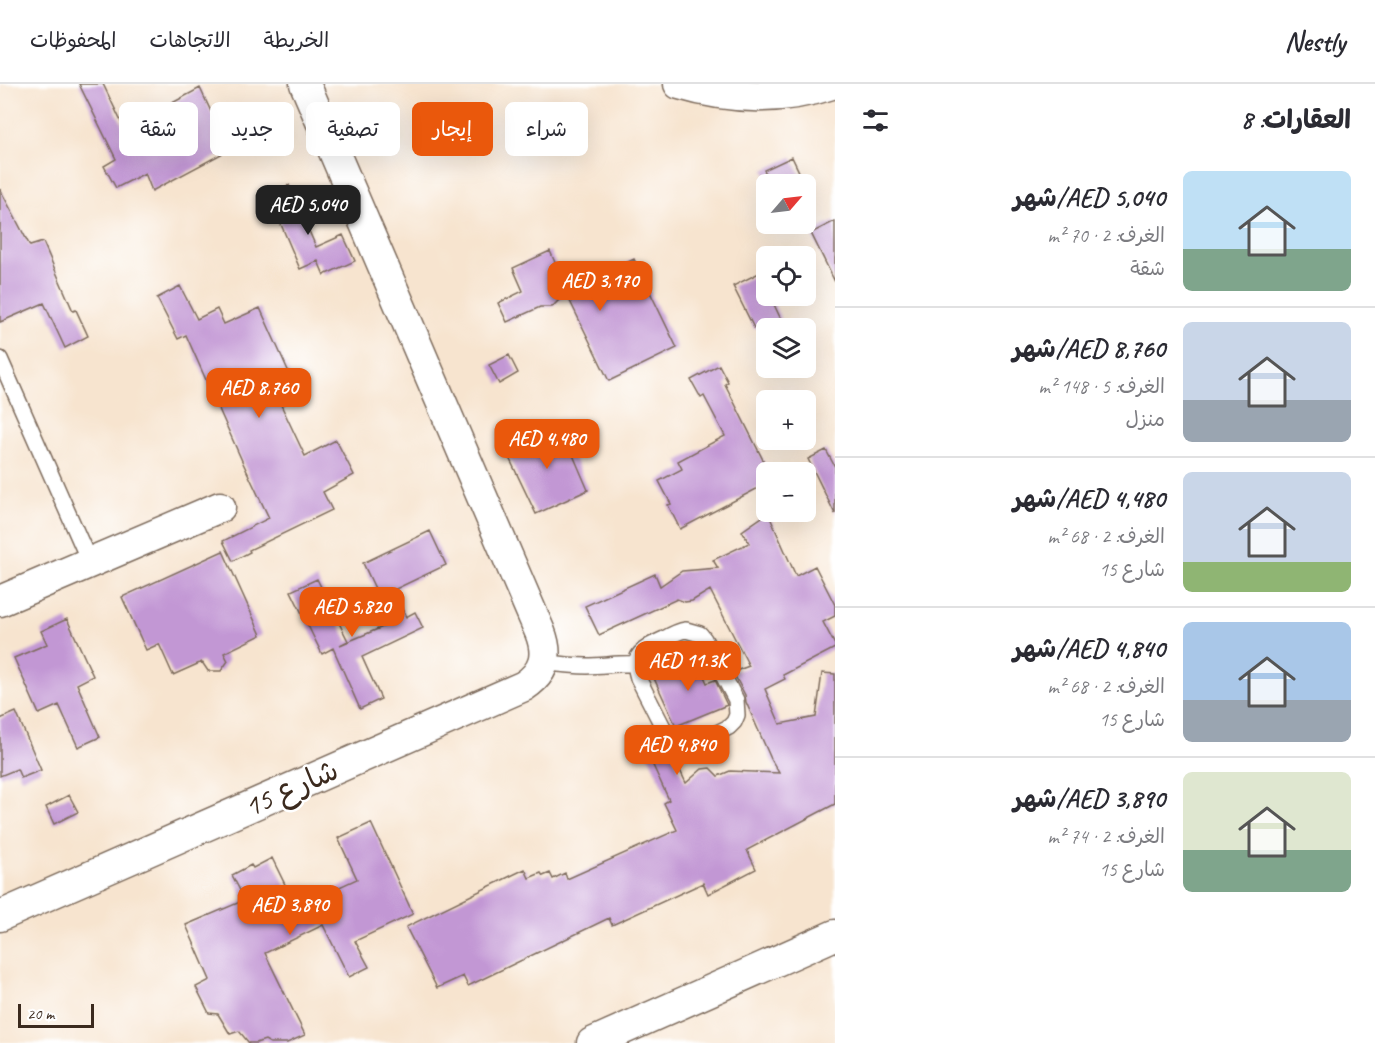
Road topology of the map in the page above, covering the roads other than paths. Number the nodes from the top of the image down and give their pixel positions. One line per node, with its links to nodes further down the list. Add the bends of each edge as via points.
1 (305, 84): 8 (street, via 540,632 545,652)
2 (679, 84): 3 (street, via 731,96 762,97)
3 (832, 84)
4 (0, 359): 6 (lane)
5 (220, 507): 6 (street)
6 (90, 563): 7 (street)
7 (0, 601)
8 (543, 663): 9 (lane); 10 (street, شارع 15, via 533,680 524,686)
9 (635, 664): 9 (lane, via 638,678 667,735 678,745 693,745 734,722 735,699 700,634 680,631 642,651)
10 (0, 916)
11 (835, 934): 12 (street)
12 (592, 1043)

